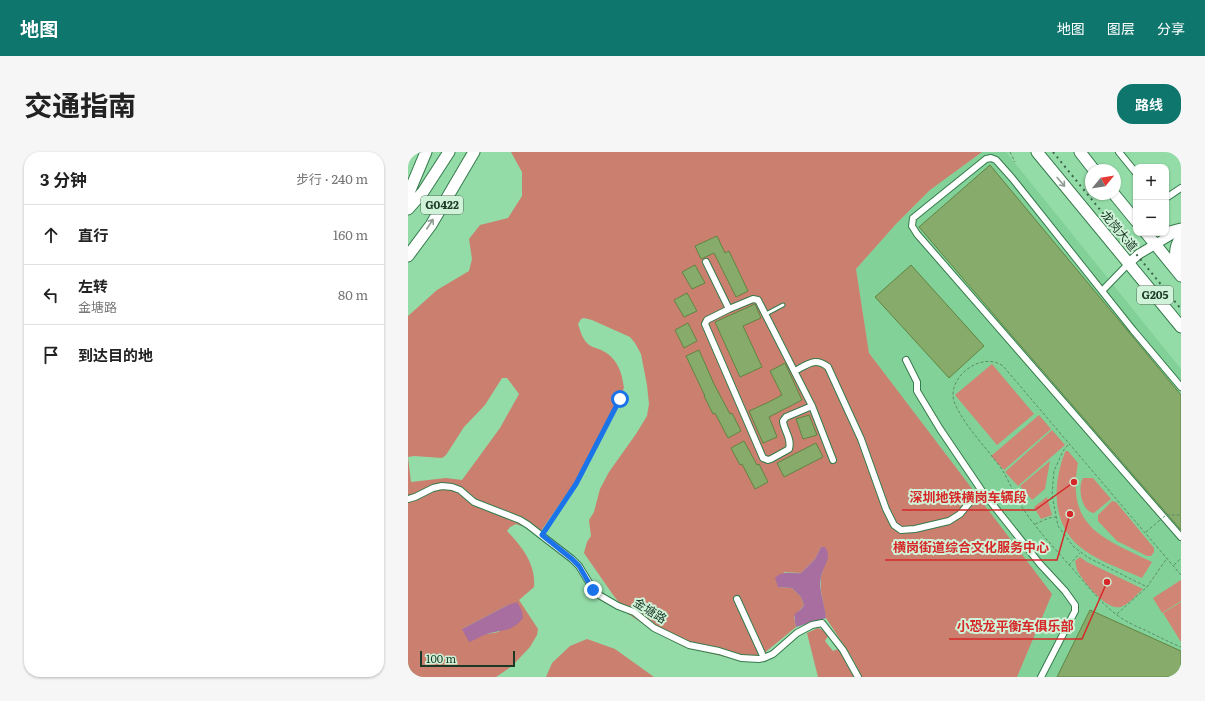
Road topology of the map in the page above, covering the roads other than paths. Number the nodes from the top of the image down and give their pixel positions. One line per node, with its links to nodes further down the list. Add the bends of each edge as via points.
1 (426, 152): 10 (highway)
2 (449, 152): 13 (highway, G0422, via 423,192)
3 (1036, 152): 22 (highway, 龙岗大道 / G205, one-way to 22)
4 (1080, 152): 7 (highway)
5 (1119, 152): 8 (street)
6 (474, 154): 20 (highway, G0422, one-way to 6)
7 (1089, 164)
8 (1133, 169)
9 (1181, 188): 11 (street)
10 (408, 195)
11 (1169, 196)
12 (1119, 200): 14 (highway, 龙岗大道)
13 (408, 209)
14 (1133, 217)
15 (1181, 229): 16 (highway); 19 (street)
16 (1169, 232)
17 (1149, 236): 19 (highway, 龙岗大道 / G205)
18 (1181, 237): 19 (street); 23 (highway, via 1175,255)
19 (1157, 246): 22 (street); 23 (highway, 龙岗大道 / G205)
20 (408, 256)
21 (706, 262): 26 (street)
22 (1129, 263): 24 (street); 28 (highway, 龙岗大道 / G205)
23 (1181, 275)
24 (1102, 291): 31 (street); 36 (street, via 1012,178 991,158 986,159 914,218 912,226 916,234)
25 (783, 305): 27 (lane)
26 (729, 309): 27 (street, via 753,299 758,300); 32 (street, via 707,320 705,324 764,458 771,459 789,448 790,438 783,421 786,417)
27 (766, 314): 30 (street)
28 (1181, 327)
29 (906, 360): 34 (street, via 917,382 918,391)
30 (795, 371): 32 (street); 34 (street, via 815,361 828,367 861,439 886,509 894,525 901,530 949,521 960,514)
31 (1181, 387)
32 (812, 406): 33 (street)
33 (833, 460)
34 (982, 491): 42 (street, via 1075,605 1075,611)
35 (408, 499): 40 (street, 金塘路, via 442,486 460,490 474,502 524,522 572,559 596,592 618,606 634,612 654,628 689,645 741,658)
36 (1181, 537)
37 (737, 600): 40 (street)
38 (829, 622): 39 (street)
39 (822, 623): 40 (street, via 797,633 773,654); 41 (street, via 843,650)
40 (764, 658)
41 (858, 677)
42 (1041, 677)

